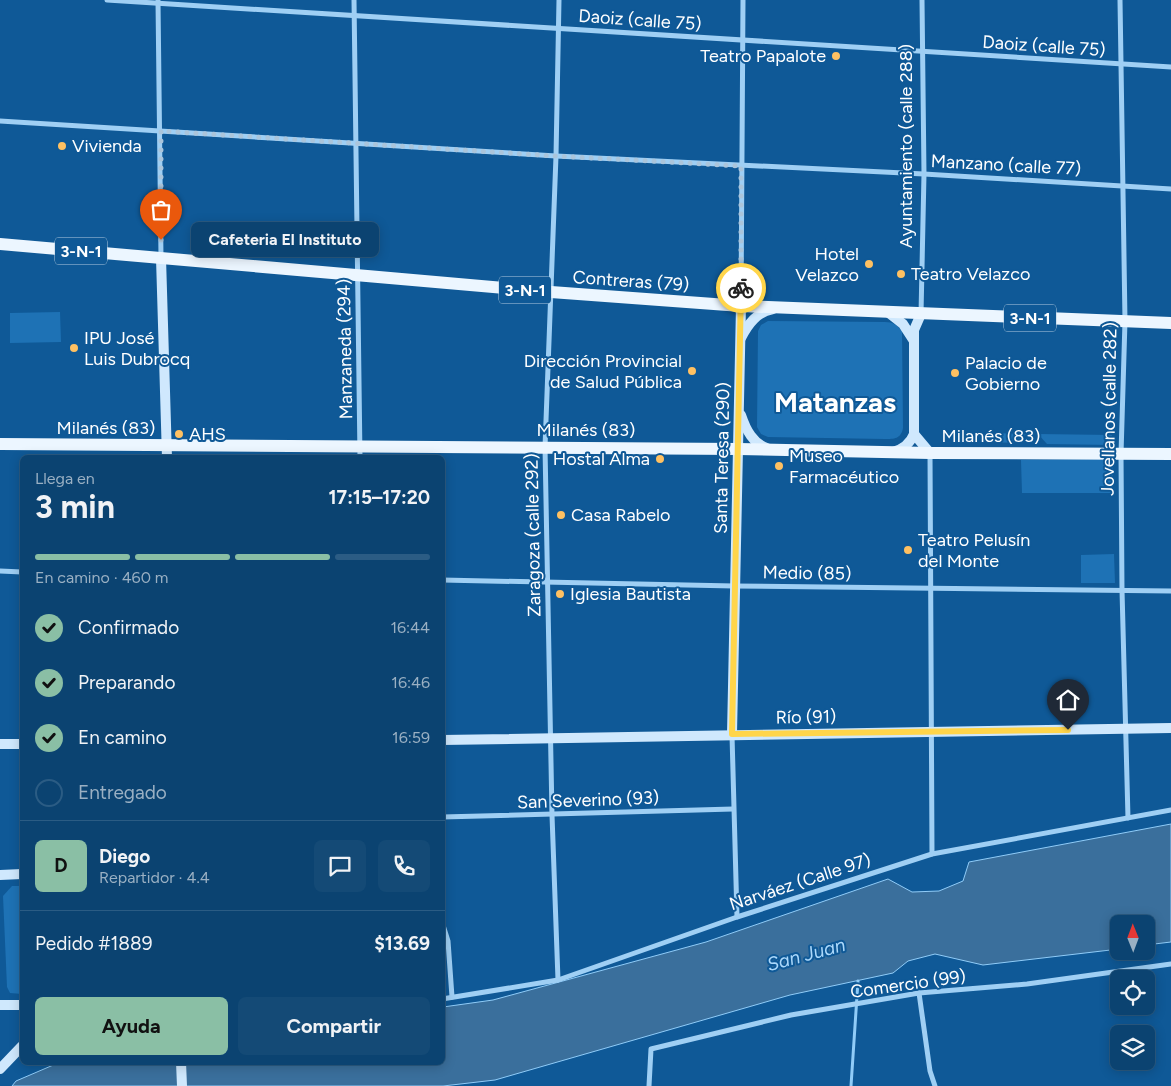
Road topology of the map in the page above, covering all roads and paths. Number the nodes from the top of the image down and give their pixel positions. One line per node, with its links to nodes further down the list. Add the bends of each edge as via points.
1 (107, 0): 7 (street, Daoiz (calle 75))
2 (354, 0): 8 (street, Manzaneda (294))
3 (559, 0): 9 (street, Zaragoza (calle 292))
4 (743, 0): 10 (street, Santa Teresa (290))
5 (922, 0): 11 (street, Ayuntamiento (calle 288))
6 (1120, 0): 12 (street, Jovellanos (calle 282))
7 (158, 2): 8 (street, Daoiz (calle 75)); 15 (street)
8 (354, 16): 9 (street, Daoiz (calle 75)); 16 (street, Manzaneda (294))
9 (559, 29): 10 (street, Daoiz (calle 75)); 17 (street, Zaragoza (calle 292))
10 (743, 41): 11 (street, Daoiz (calle 75)); 18 (street, Santa Teresa (290))
11 (923, 52): 12 (street, Daoiz (calle 75)); 19 (street, Ayuntamiento (calle 288))
12 (1121, 65): 13 (street, Daoiz (calle 75)); 20 (street, Jovellanos (calle 282))
13 (1171, 67)
14 (0, 121): 15 (street, Manzano (calle 77))
15 (161, 131): 16 (street, Manzano (calle 77)); 23 (street)
16 (356, 143): 17 (street, Manzano (calle 77)); 24 (street, Manzaneda (294))
17 (556, 156): 18 (street, Manzano (calle 77)); 25 (street, Zaragoza (calle 292))
18 (741, 166): 19 (street, Manzano (calle 77)); 26 (street, Santa Teresa (290))
19 (924, 174): 20 (street, Manzano (calle 77)); 29 (street, Ayuntamiento (calle 288))
20 (1122, 186): 21 (street, Manzano (calle 77)); 30 (street, Jovellanos (calle 282))
21 (1171, 189)
22 (0, 244): 23 (main road, Contreras (79) / 3-N-1)
23 (161, 258): 24 (main road, Contreras (79) / 3-N-1); 40 (street)
24 (357, 275): 25 (main road, Contreras (79) / 3-N-1); 41 (street, Manzaneda (294))
25 (551, 292): 26 (main road, Contreras (79) / 3-N-1); 37 (street, Zaragoza (calle 292))
26 (741, 306): 27 (main road, Contreras (79) / 3-N-1); 32 (street, Santa Teresa (290))
27 (774, 308): 28 (main road, Contreras (79) / 3-N-1); 32 (street, via 756,317)
28 (889, 313): 29 (main road, Contreras (79) / 3-N-1); 33 (street, via 903,324)
29 (921, 314): 30 (main road, Contreras (79) / 3-N-1); 33 (street, Ayuntamiento (calle 288), via 914,330)
30 (1124, 321): 31 (main road, Contreras (79) / 3-N-1); 44 (street, Jovellanos (calle 282))
31 (1171, 323)
32 (740, 340): 34 (street, Santa Teresa (290))
33 (914, 342): 35 (street, Ayuntamiento (calle 288))
34 (739, 412): 38 (street, Santa Teresa (290)); 39 (street, via 753,440)
35 (914, 434): 42 (street, via 904,447); 43 (street)
36 (0, 444): 40 (main road, Milanés (83))
37 (545, 447): 38 (main road, Milanés (83)); 41 (main road, Milanés (83)); 49 (street, Zaragoza (calle 292))
38 (739, 448): 39 (main road, Milanés (83)); 50 (street, Santa Teresa (290))
39 (773, 450): 42 (main road, Milanés (83))
40 (167, 452): 41 (main road, Milanés (83))
41 (360, 452)
42 (892, 452): 43 (main road, Milanés (83))
43 (930, 453): 44 (main road, Milanés (83)); 51 (street)
44 (1121, 454): 45 (main road, Milanés (83)); 52 (street, Jovellanos (calle 282))
45 (1171, 454)
46 (0, 571): 47 (street)
47 (20, 572)
48 (445, 580): 49 (street, Medio (85))
49 (548, 581): 50 (street, Medio (85)); 58 (street, Zaragoza (calle 292))
50 (734, 586): 51 (street, Medio (85)); 57 (street, Santa Teresa (290))
51 (931, 588): 52 (street, Medio (85)); 56 (street)
52 (1122, 590): 53 (street, Medio (85)); 55 (street, Jovellanos (calle 282))
53 (1171, 591)
54 (1171, 728): 55 (street, Río (91))
55 (1126, 730): 56 (street, Río (91)); 66 (street, Jovellanos (calle 282))
56 (932, 731): 57 (street, Río (91)); 67 (street)
57 (732, 734): 58 (street, Río (91)); 62 (street, Santa Teresa (290))
58 (551, 739): 59 (street, Río (91)); 64 (street, Zaragoza (calle 292))
59 (445, 740)
60 (0, 744): 61 (street)
61 (20, 744)
62 (734, 809): 64 (street, San Severino (93)); 70 (street, Santa Teresa (290))
63 (1171, 810): 66 (street, Narváez (Calle 97))
64 (552, 816): 65 (street, San Severino (93)); 73 (street, Zaragoza (calle 292))
65 (445, 818)
66 (1128, 818): 67 (street, Narváez (Calle 97))
67 (932, 854): 70 (street, Narváez (Calle 97))
68 (20, 874): 69 (street)
69 (0, 875)
70 (737, 917): 73 (street, Narváez (Calle 97))
71 (445, 932): 75 (street)
72 (1171, 964): 74 (street, Comercio (99), via 1027,984)
73 (558, 980): 75 (street, Narváez (Calle 97))
74 (919, 993): 83 (street, Comercio (99), via 791,1015 651,1048); 84 (street)
75 (452, 997): 76 (street, Narváez (Calle 97))
76 (445, 998)
77 (0, 1005): 78 (street)
78 (20, 1005)
79 (20, 1048): 81 (street)
80 (181, 1065): 82 (street)
81 (0, 1070)
82 (182, 1086)
83 (649, 1086)
84 (935, 1086)

